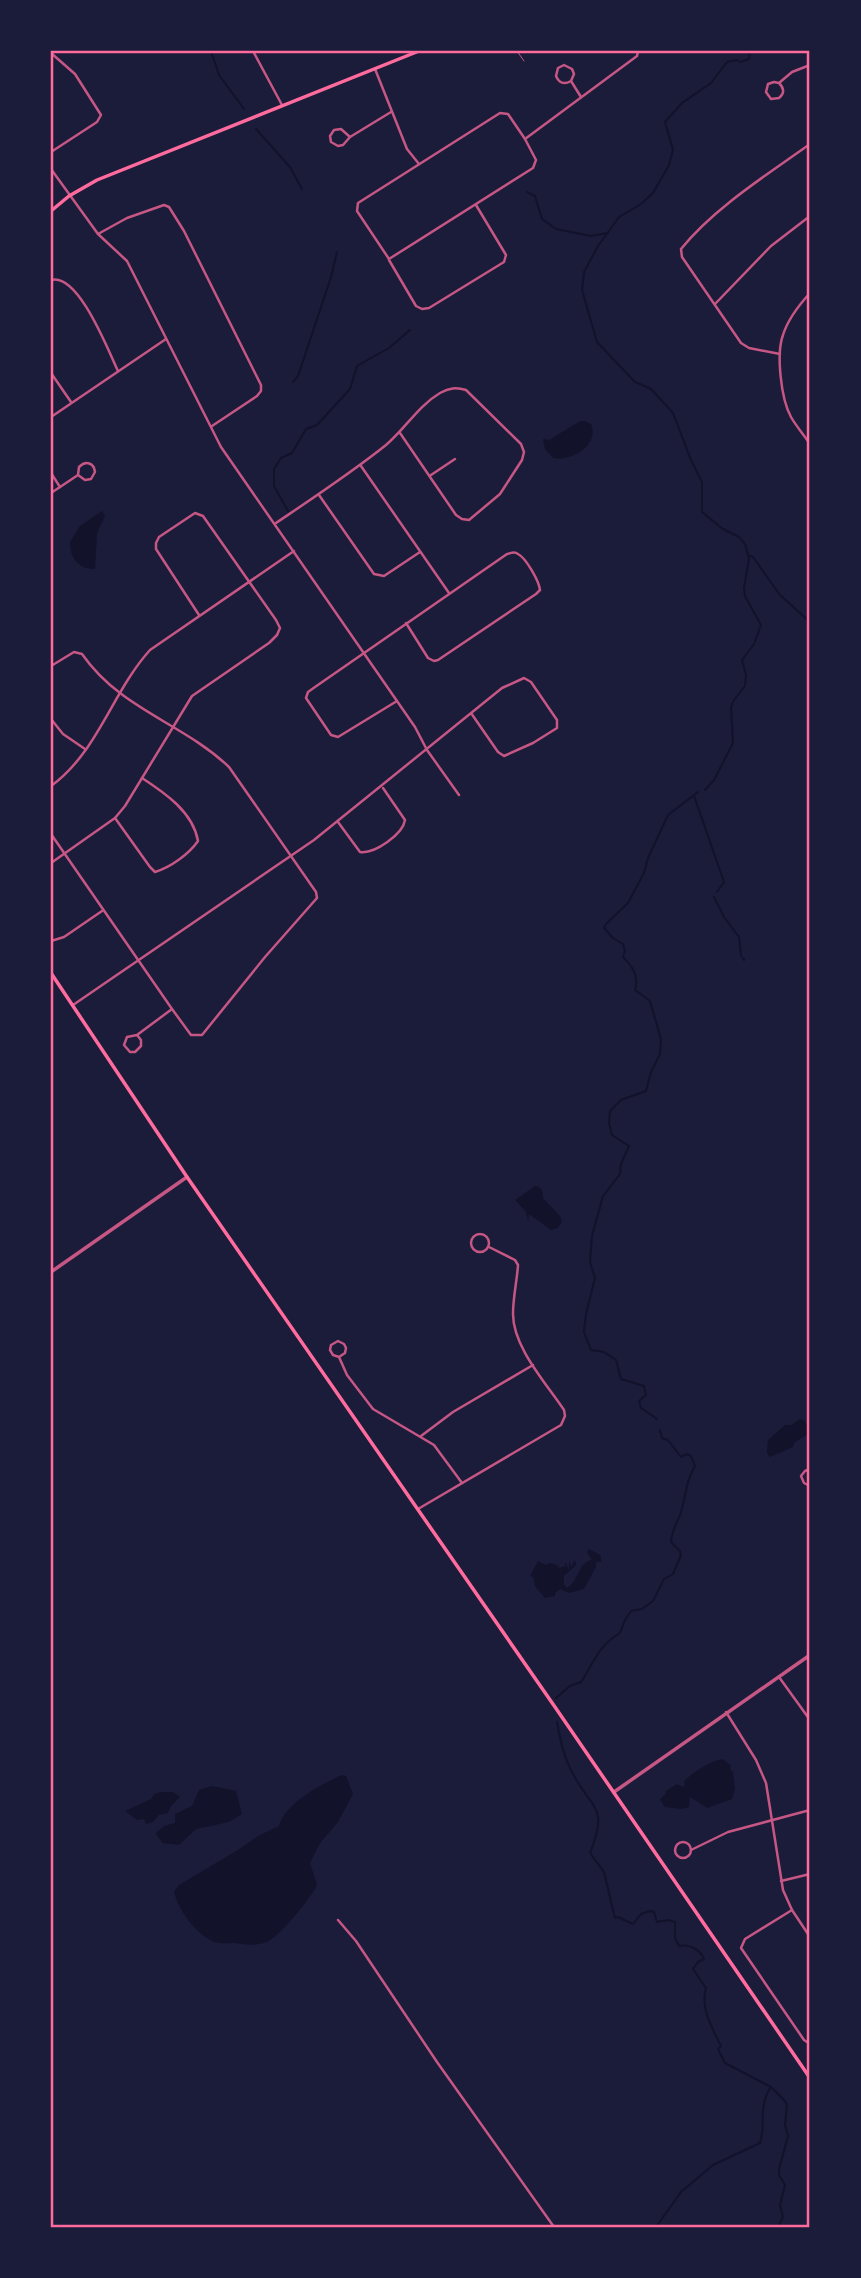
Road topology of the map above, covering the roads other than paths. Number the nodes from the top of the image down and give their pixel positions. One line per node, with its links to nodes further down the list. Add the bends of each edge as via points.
1 (253, 51): 12 (street)
2 (419, 51): 8 (main road)
3 (517, 51): 6 (lane)
4 (638, 51): 11 (street)
5 (51, 53): 17 (street, via 75,74 101,115)
6 (524, 61)
7 (810, 65): 10 (street)
8 (375, 68): 12 (main road); 13 (street)
9 (570, 81): 9 (street, via 572,69 558,68 559,81); 11 (street)
10 (779, 83): 10 (street, via 783,94 771,99 766,87)
11 (581, 97): 15 (street)
12 (282, 105): 20 (main road, via 119,170)
13 (391, 111): 14 (street); 18 (street, via 407,149)
14 (350, 136): 14 (street, via 338,129 330,139 341,146)
15 (525, 139): 18 (street, via 508,114 500,113); 21 (street, via 536,160 533,168)
16 (810, 144): 28 (street, via 757,181 681,249)
17 (51, 152)
18 (419, 164): 25 (street, via 358,203 357,211)
19 (51, 169): 20 (street)
20 (69, 196): 22 (main road); 24 (street)
21 (476, 205): 25 (street); 25 (street, via 506,255 504,261 429,308 416,306)
22 (51, 211)
23 (810, 216): 28 (street, via 771,246)
24 (97, 234): 29 (street, via 127,261); 35 (street, via 164,205 184,231 261,385 257,396)
25 (389, 259)
26 (51, 280): 31 (street, via 58,278 80,296)
27 (810, 293): 30 (street, via 798,305 783,335)
28 (714, 304): 30 (street, via 741,343)
29 (166, 339): 31 (street); 35 (street)
30 (780, 354): 37 (street, via 790,415)
31 (118, 370): 33 (street)
32 (51, 373): 33 (street)
33 (71, 403): 34 (street)
34 (51, 417)
35 (212, 426): 46 (street, via 221,447)
36 (400, 433): 39 (street); 42 (street); 42 (street, via 421,407 456,387 466,390 524,452 500,494 469,520 456,514)
37 (810, 444)
38 (455, 459): 42 (street)
39 (360, 465): 45 (street); 48 (street)
40 (51, 473): 43 (street)
41 (78, 475): 41 (street, via 84,463 94,467 89,480); 43 (street)
42 (431, 475)
43 (60, 486): 44 (street)
44 (51, 494)
45 (319, 495): 46 (street); 48 (street, via 377,576)
46 (276, 523): 47 (street)
47 (294, 551): 49 (street); 53 (street)
48 (420, 552): 50 (street)
49 (249, 580): 51 (street); 51 (street, via 203,516 195,513 159,537 156,550); 59 (street, via 276,620 277,635 192,696)
50 (449, 593): 52 (street); 52 (street, via 513,552 520,554 540,590 438,660 428,658)
51 (199, 615): 55 (street, via 150,650)
52 (405, 623): 53 (street)
53 (364, 652): 56 (street); 56 (street, via 308,692 306,698 331,736 338,737)
54 (51, 666): 55 (street, via 74,652 82,654)
55 (120, 695): 59 (street); 60 (street)
56 (397, 701): 61 (street)
57 (471, 713): 57 (street, via 504,756 557,728 557,720 524,678 502,688); 61 (street)
58 (51, 719): 60 (street)
59 (172, 728): 62 (street); 70 (street, via 212,751 229,767)
60 (86, 750): 63 (street)
61 (427, 750): 64 (street); 65 (street)
62 (142, 778): 66 (street); 66 (street, via 172,799 193,827 198,841 194,847 155,872)
63 (51, 786)
64 (382, 787): 67 (street); 67 (street, via 405,820 402,830 364,853)
65 (459, 795)
66 (115, 818): 69 (street)
67 (338, 822): 70 (street)
68 (51, 834): 69 (street)
69 (63, 854): 71 (street); 72 (street)
70 (290, 857): 74 (street); 77 (street, via 316,892 314,903 202,1035 191,1035)
71 (51, 863)
72 (103, 911): 73 (street); 74 (street)
73 (51, 941)
74 (139, 959): 76 (street); 77 (street)
75 (51, 973): 76 (main road)
76 (72, 1005): 79 (main road)
77 (172, 1009): 78 (street)
78 (137, 1035): 78 (street, via 125,1040 130,1052 140,1048)
79 (187, 1177): 81 (street); 88 (main road)
80 (489, 1247): 80 (street, via 484,1234 472,1239 477,1251); 83 (street, via 518,1265 514,1325)
81 (51, 1272)
82 (338, 1357): 82 (street, via 346,1348 338,1341 330,1350); 84 (street, via 373,1409)
83 (533, 1365): 84 (street); 86 (street, via 564,1410 564,1421)
84 (420, 1436): 86 (street, via 434,1445)
85 (810, 1469): 87 (street, via 802,1476)
86 (462, 1483): 88 (street)
87 (810, 1486)
88 (418, 1509): 93 (main road)
89 (810, 1655): 90 (street)
90 (779, 1677): 91 (street); 92 (street)
91 (726, 1712): 93 (street); 95 (street, via 766,1783)
92 (810, 1720)
93 (614, 1792): 103 (main road)
94 (810, 1810): 95 (street)
95 (772, 1820): 96 (street, via 728,1832); 98 (street)
96 (691, 1850): 96 (street, via 682,1842 675,1847 683,1859)
97 (810, 1874): 98 (street)
98 (781, 1881): 99 (street)
99 (792, 1910): 101 (street); 102 (street, via 745,1939 741,1948)
100 (338, 1920): 104 (street)
101 (810, 1937)
102 (810, 2044)
103 (810, 2078)
104 (554, 2227)

